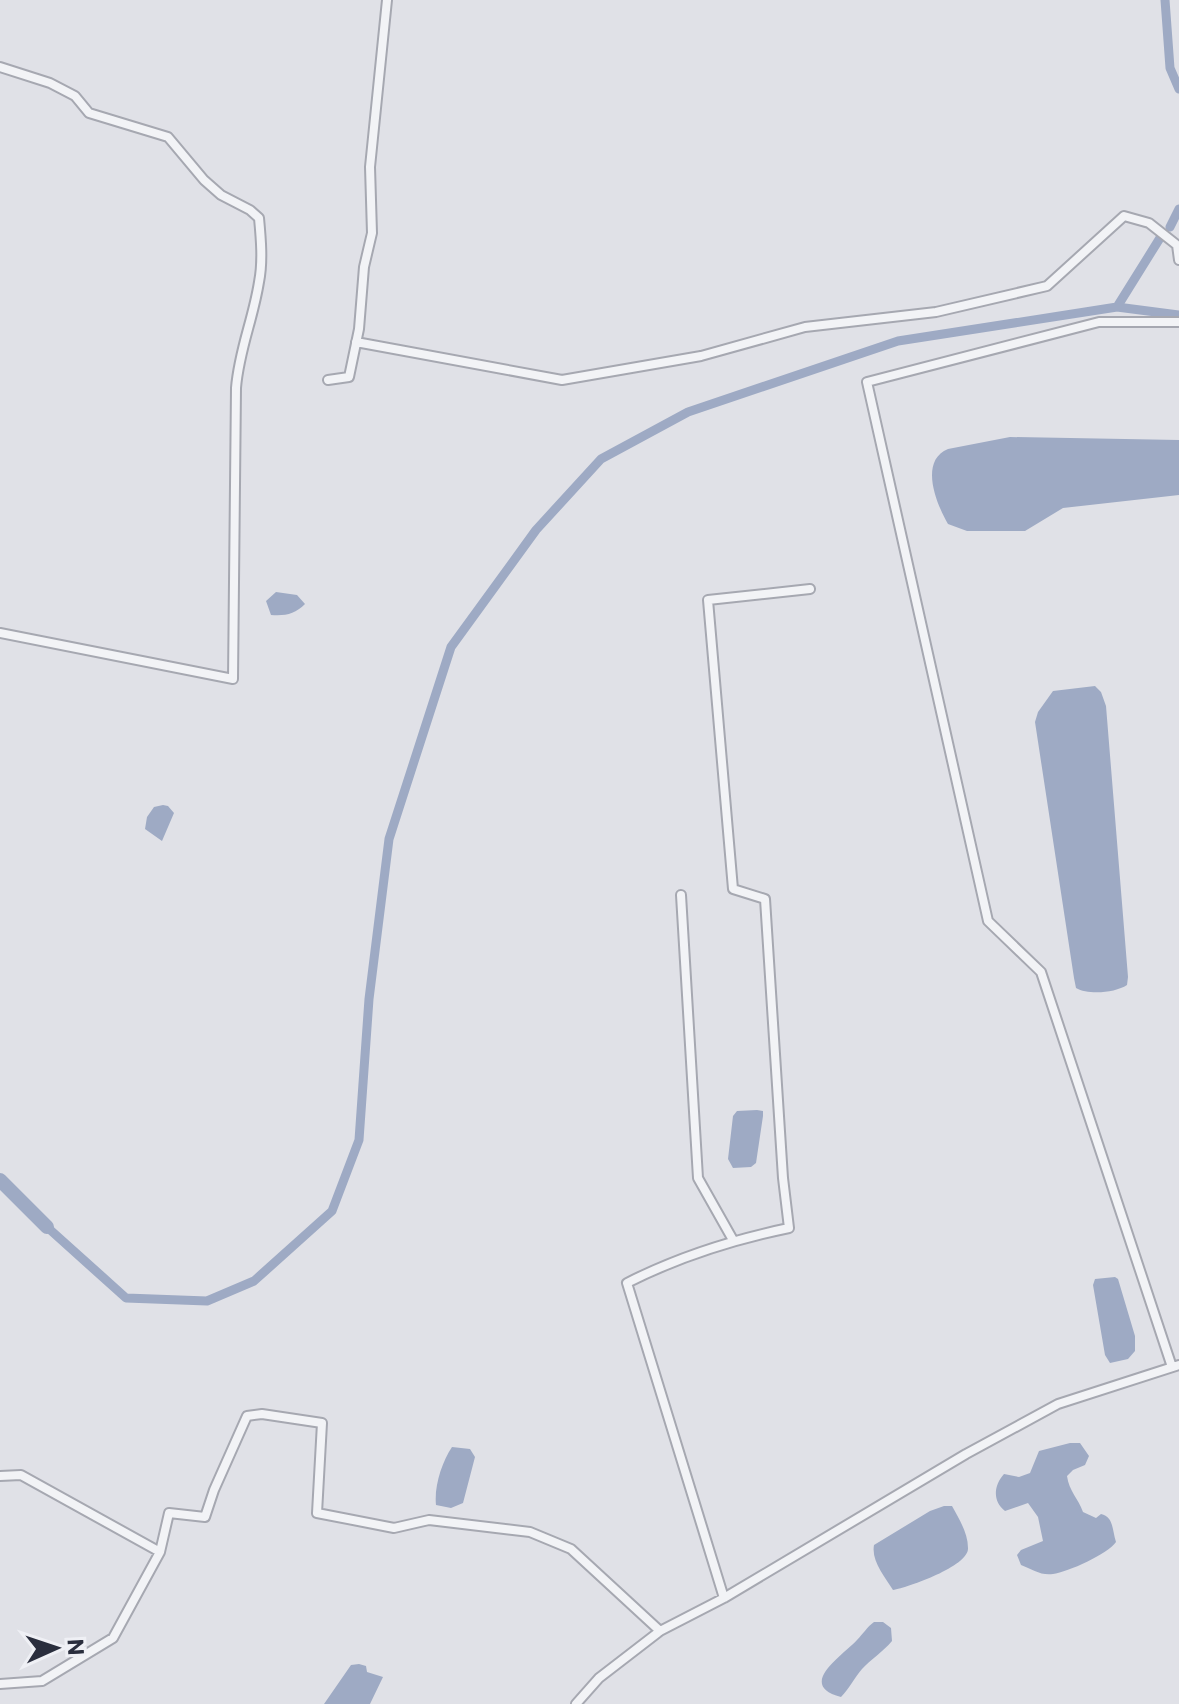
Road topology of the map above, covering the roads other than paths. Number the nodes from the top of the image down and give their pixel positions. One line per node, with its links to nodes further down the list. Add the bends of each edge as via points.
1 (387, 0): 5 (street, via 370,167 372,233)
2 (0, 67): 8 (street, via 50,83 75,96 89,113 168,137 204,180 259,218 261,237 260,280 238,359 236,388 233,679)
3 (1179, 260): 5 (street, via 1177,245 1149,223 1124,216 1047,286 936,312 805,327 701,356 562,380)
4 (1179, 322): 11 (street, via 1099,322 867,382 988,921 1041,972)
5 (356, 342): 6 (street, via 349,377)
6 (328, 380)
7 (810, 589): 10 (street, via 708,600 733,889 765,899 789,1228)
8 (0, 633)
9 (681, 895): 10 (street, via 698,1178)
10 (733, 1240): 14 (street, via 627,1283)
11 (1175, 1366): 14 (street, via 1058,1404)
12 (0, 1476): 13 (street, via 21,1475)
13 (160, 1552): 15 (street, via 169,1513 205,1517 247,1416 322,1423 317,1513 394,1528 429,1520 530,1532 571,1549); 16 (street, via 113,1638 42,1681)
14 (724, 1598): 15 (street)
15 (660, 1631): 17 (street, via 599,1678)
16 (0, 1684)
17 (576, 1704)

